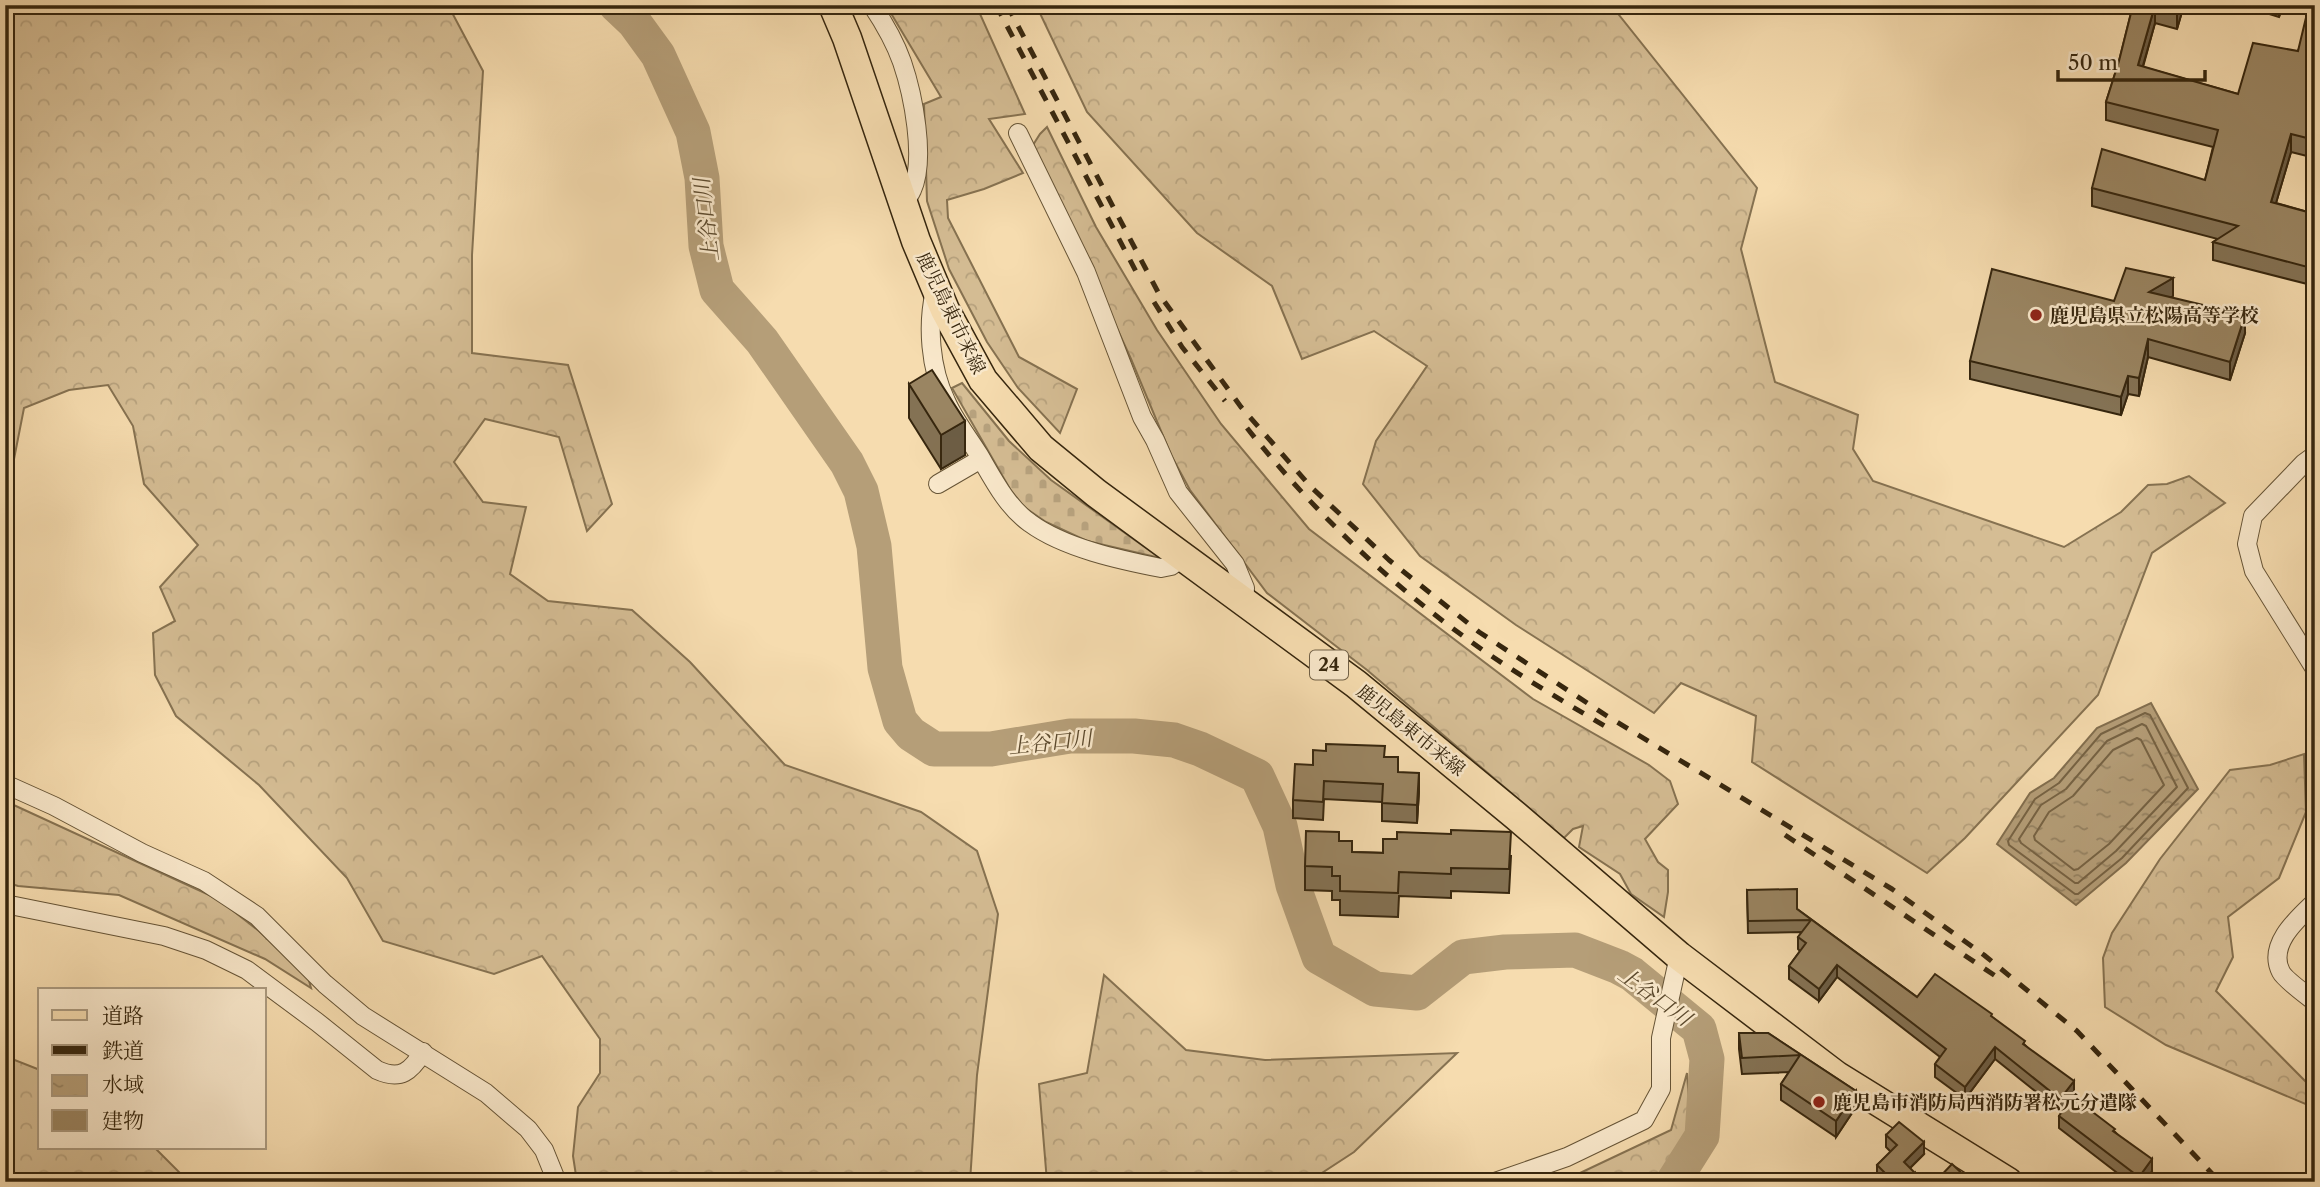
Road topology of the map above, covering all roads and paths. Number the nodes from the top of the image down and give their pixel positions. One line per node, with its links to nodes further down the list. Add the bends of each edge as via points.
1 (833, 5): 4 (main road, 鹿児島東市来線 / 24)
2 (872, 5): 4 (street, via 902,62 911,95 917,174)
3 (1018, 133): 10 (street, via 1086,272 1142,417 1178,492 1235,564 1245,588)
4 (904, 204): 5 (main road, 鹿児島東市来線 / 24)
5 (936, 287): 7 (street, via 930,331 937,374 946,400); 9 (main road, 鹿児島東市来線 / 24, via 983,380 1041,448)
6 (2315, 456): 11 (street, via 2253,516 2247,544 2254,571)
7 (981, 459): 8 (street); 9 (street, via 1015,509 1048,534 1161,568)
8 (938, 484)
9 (1183, 557): 10 (main road, 鹿児島東市来線 / 24)
10 (1244, 602): 15 (main road, 鹿児島東市来線 / 24, via 1356,684)
11 (2315, 669)
12 (5, 783): 17 (street, via 204,881 257,916 363,1016)
13 (2315, 902): 16 (street, via 2290,926 2277,950 2281,973)
14 (5, 904): 17 (street, via 164,936 206,950 247,970 387,1075 406,1072)
15 (1679, 956): 18 (main road, 鹿児島東市来線 / 24, via 1837,1076); 20 (street, via 1661,1038 1661,1089 1644,1120 1567,1157)
16 (2315, 1002)
17 (423, 1052): 19 (street, via 486,1093 528,1129 544,1150)
18 (1999, 1179)
19 (557, 1182)
20 (1495, 1182)

